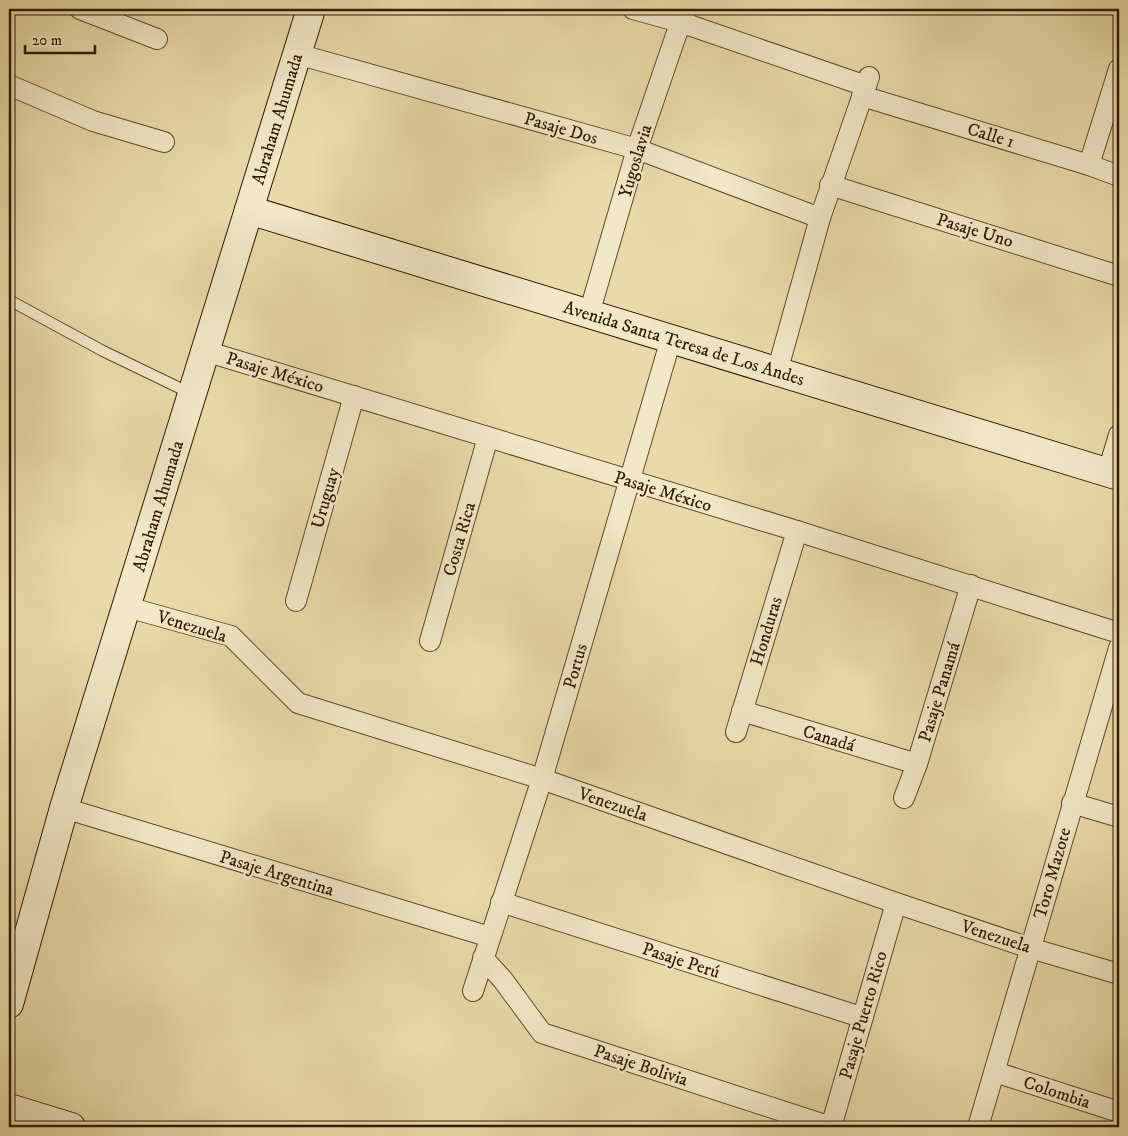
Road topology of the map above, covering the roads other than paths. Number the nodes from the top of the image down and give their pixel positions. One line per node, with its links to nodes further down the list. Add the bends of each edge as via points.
1 (80, 9): 5 (street)
2 (311, 9): 6 (street, Abraham Ahumada)
3 (633, 9): 4 (street)
4 (683, 16): 8 (street); 11 (street, Yugoslavia)
5 (157, 39)
6 (297, 54): 11 (street, Pasaje Dos); 15 (street, Abraham Ahumada)
7 (1119, 69): 12 (street)
8 (866, 86): 12 (street, Calle 1); 14 (street)
9 (10, 89): 10 (street, via 93,121)
10 (164, 142)
11 (637, 149): 16 (street, Pasaje Dos); 19 (street, Yugoslavia)
12 (1089, 165): 13 (street, Calle 1)
13 (1119, 176)
14 (830, 185): 16 (street); 17 (street, Pasaje Uno)
15 (249, 210): 19 (street, Avenida Santa Teresa de Los Andes); 21 (street, Abraham Ahumada)
16 (820, 218): 22 (street)
17 (1119, 276)
18 (9, 300): 23 (lane)
19 (589, 314): 20 (street, Avenida Santa Teresa de Los Andes)
20 (671, 340): 22 (street, Avenida Santa Teresa de Los Andes); 28 (street, Portus)
21 (205, 351): 23 (street, Abraham Ahumada); 24 (street, Pasaje México)
22 (776, 372): 27 (street, Avenida Santa Teresa de Los Andes)
23 (192, 394): 32 (street, Abraham Ahumada)
24 (354, 396): 26 (street, Pasaje México); 31 (street, Uruguay)
25 (1119, 435): 27 (street)
26 (488, 437): 28 (street, Pasaje México); 34 (street, Costa Rica)
27 (1114, 474)
28 (629, 481): 29 (street, Pasaje México); 39 (street, Portus)
29 (797, 531): 30 (street, Pasaje México); 36 (street, Honduras)
30 (971, 585): 33 (street, Pasaje México); 38 (street, Pasaje Panamá)
31 (296, 601)
32 (127, 607): 39 (street, Venezuela, via 231,636 298,703); 42 (street, Abraham Ahumada)
33 (1119, 633)
34 (430, 641)
35 (1119, 651): 41 (street, Toro Mazote)
36 (742, 712): 37 (street, Honduras); 38 (street, Canadá)
37 (736, 732)
38 (917, 764): 40 (street, Pasaje Panamá)
39 (542, 779): 44 (street, Portus); 45 (street, Venezuela)
40 (904, 798)
41 (1072, 803): 43 (street); 47 (street, Toro Mazote)
42 (64, 808): 46 (street, Pasaje Argentina); 51 (street, Abraham Ahumada)
43 (1119, 817)
44 (500, 902): 46 (street, Portus); 52 (street, Pasaje Perú)
45 (896, 903): 47 (street, Venezuela); 52 (street, Pasaje Puerto Rico)
46 (490, 937): 48 (street, Portus)
47 (1030, 948): 49 (street, Venezuela); 53 (street, Toro Mazote)
48 (483, 958): 50 (street, Portus); 57 (street, Pasaje Bolivia, via 504,980 542,1033)
49 (1119, 974)
50 (473, 991)
51 (9, 1004)
52 (862, 1017): 57 (street, Pasaje Puerto Rico)
53 (995, 1072): 55 (street, Colombia); 58 (street, Toro Mazote)
54 (9, 1108): 56 (street)
55 (1119, 1112)
56 (71, 1127)
57 (831, 1127)
58 (978, 1127)

